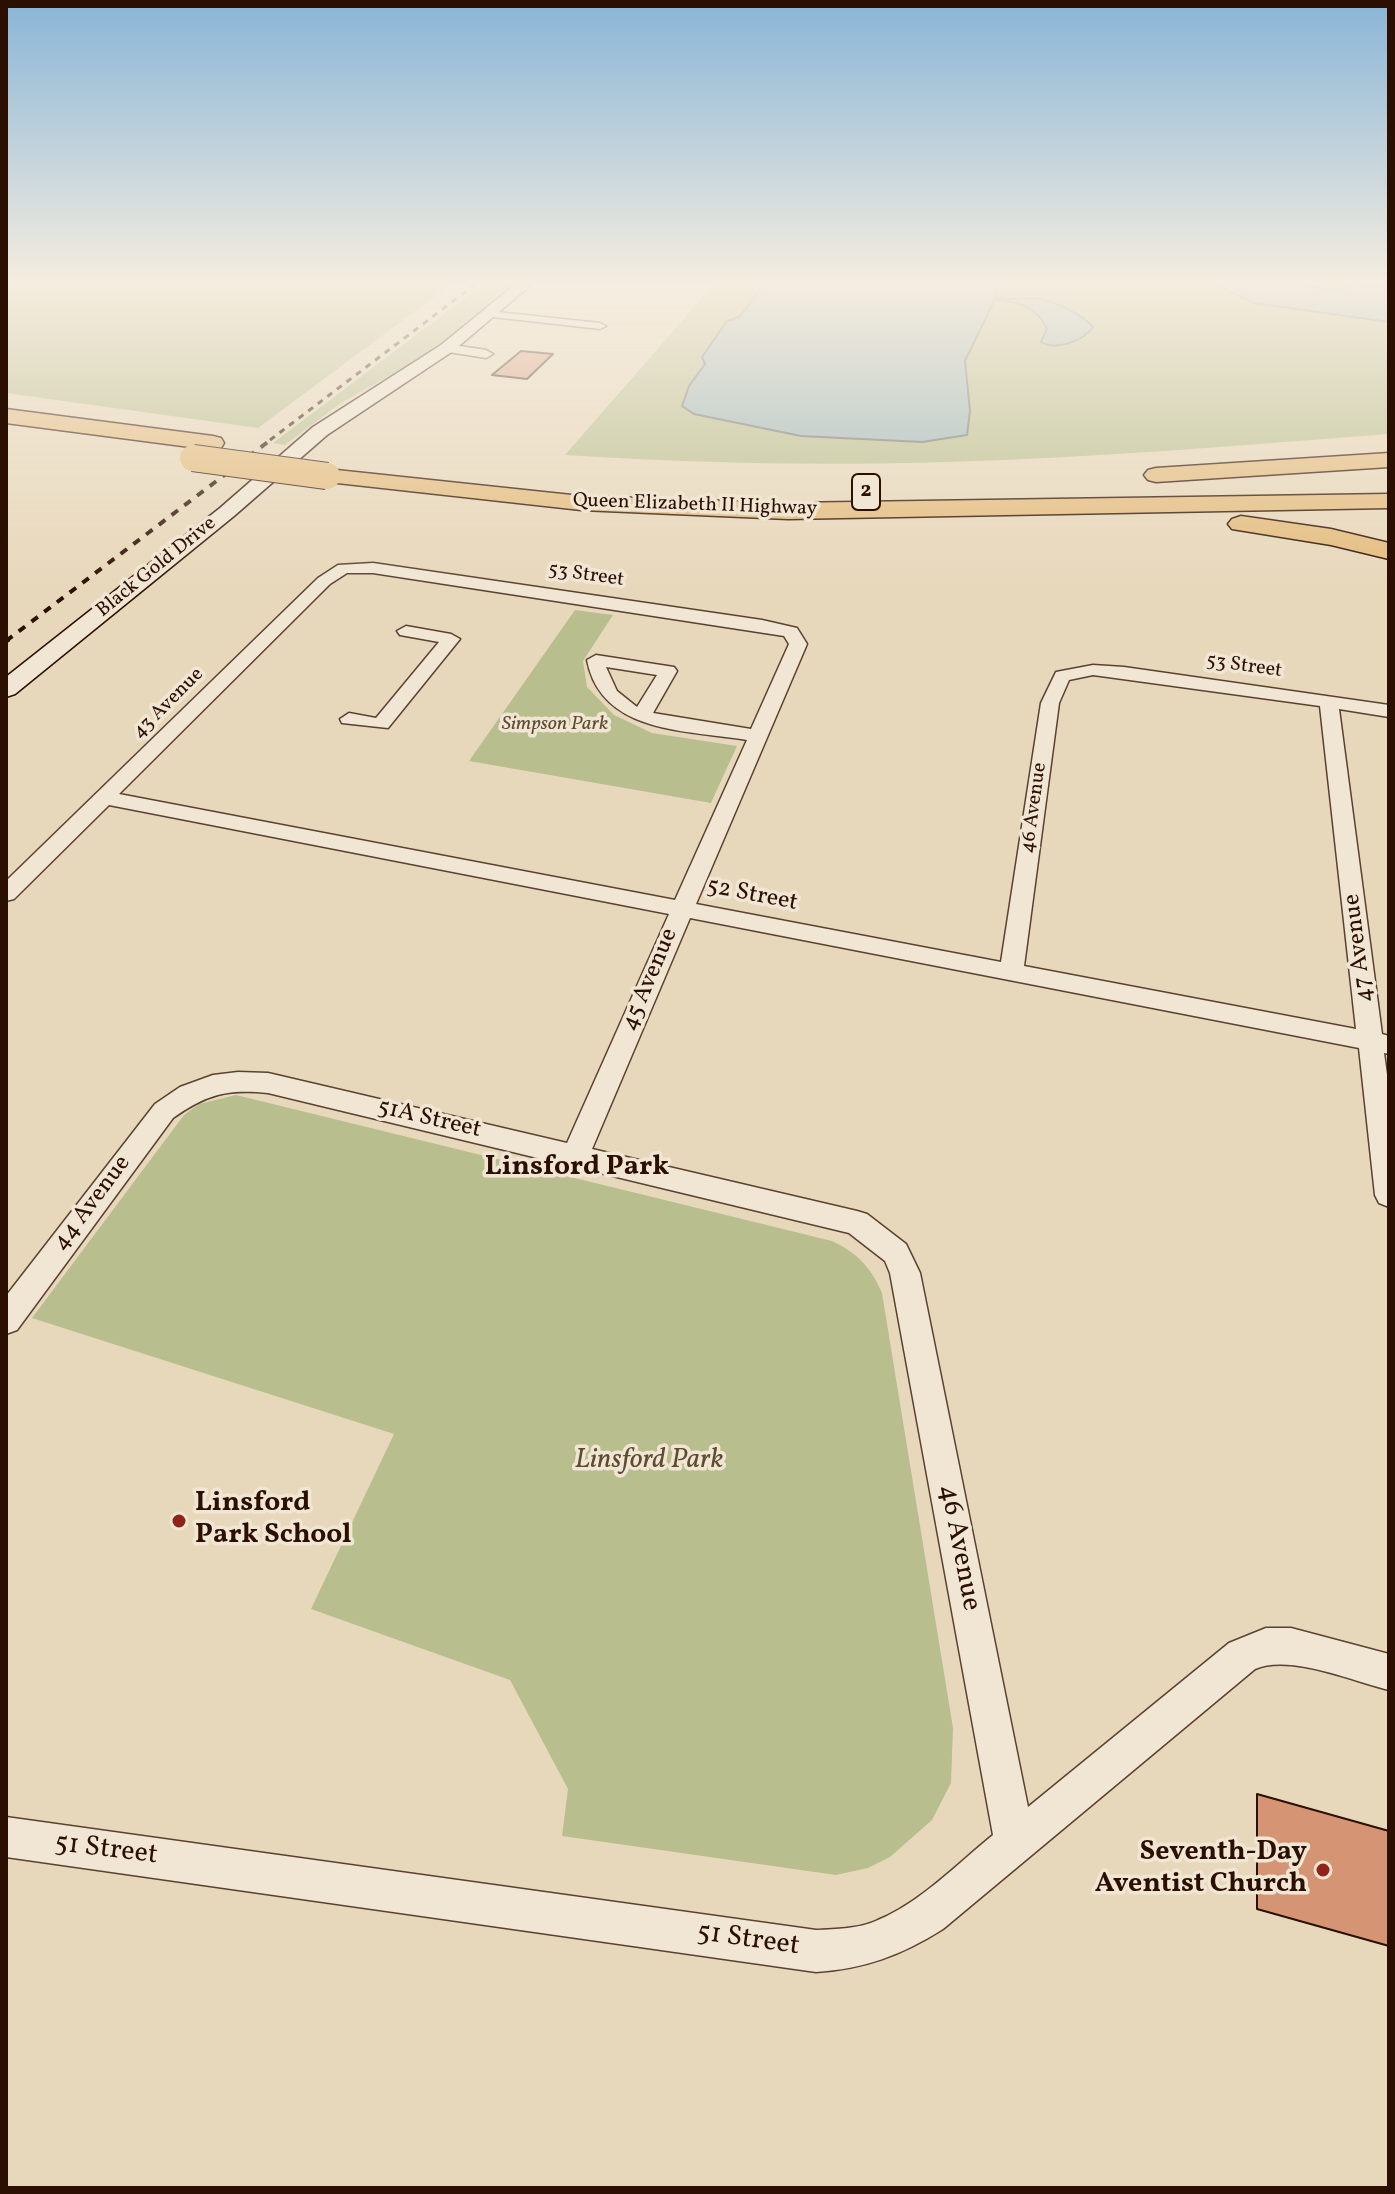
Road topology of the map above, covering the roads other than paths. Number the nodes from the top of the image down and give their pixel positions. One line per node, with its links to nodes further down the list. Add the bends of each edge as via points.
1 (392, 385): 17 (main road, Black Gold Drive, via 339,417)
2 (6, 416): 5 (highway, Queen Elizabeth II Highway / 2, via 213,443)
3 (6, 433): 5 (highway, Queen Elizabeth II Highway / 2, bridge, via 193,458)
4 (1389, 460): 6 (highway)
5 (336, 468): 9 (highway, Queen Elizabeth II Highway / 2); 11 (highway, Queen Elizabeth II Highway / 2, via 566,502)
6 (1138, 476)
7 (1389, 484): 9 (highway, Queen Elizabeth II Highway / 2)
8 (927, 485): 9 (highway)
9 (757, 493)
10 (1389, 501): 11 (highway, Queen Elizabeth II Highway / 2)
11 (788, 511): 12 (highway, via 933,518 1189,518 1301,532)
12 (1389, 551)
13 (373, 568): 15 (street, 53 Street); 23 (street, 43 Avenue, via 344,568 324,581)
14 (406, 631): 21 (street, via 451,639 381,724)
15 (791, 632): 22 (street, 45 Avenue, via 798,644)
16 (1093, 670): 18 (street, 53 Street); 26 (street, 46 Avenue, via 1062,676 1050,703)
17 (6, 689)
18 (1329, 702): 19 (street, 53 Street); 27 (street, 47 Avenue)
19 (1389, 711)
20 (641, 717): 22 (street)
21 (349, 719)
22 (757, 736): 25 (street, 45 Avenue)
23 (106, 798): 24 (street, 43 Avenue); 25 (street, 52 Street)
24 (6, 894)
25 (681, 909): 26 (street, 52 Street); 29 (street, 45 Avenue)
26 (1011, 972): 27 (street, 52 Street)
27 (1380, 1043): 30 (street, 47 Avenue)
28 (187, 1095): 29 (street, 51A Street, via 214,1083 268,1083); 32 (street, 44 Avenue, via 164,1111)
29 (576, 1154): 31 (street, 51A Street, via 857,1223)
30 (1389, 1195)
31 (896, 1253): 35 (street, 46 Avenue, via 905,1273)
32 (6, 1320)
33 (1389, 1672): 35 (street, 51 Street, via 1291,1646 1266,1646 1242,1656)
34 (8, 1842): 35 (street, 51 Street, via 816,1951 888,1941)
35 (1015, 1844)

